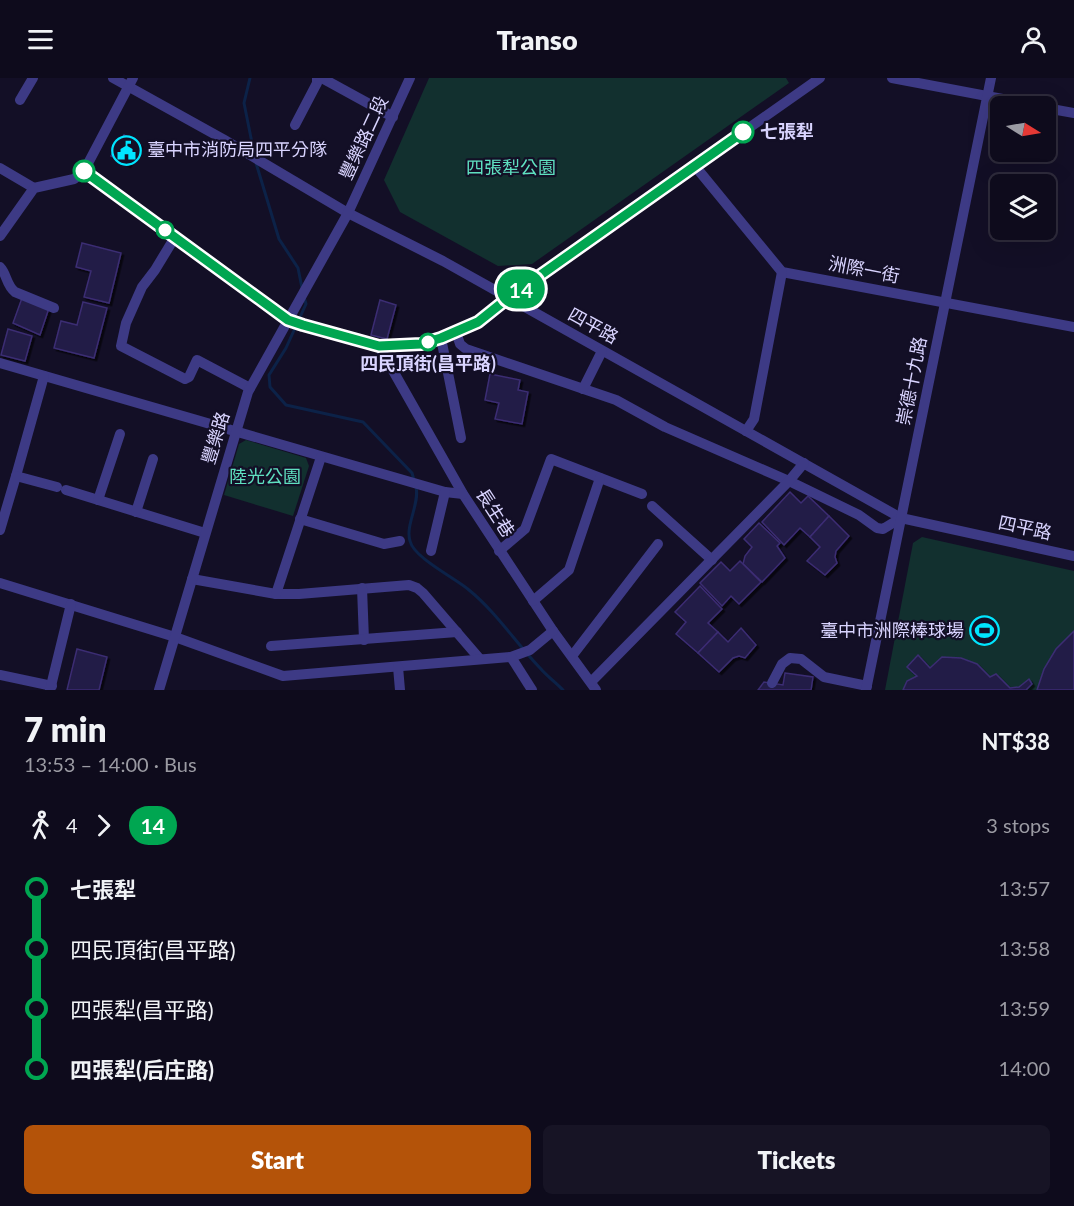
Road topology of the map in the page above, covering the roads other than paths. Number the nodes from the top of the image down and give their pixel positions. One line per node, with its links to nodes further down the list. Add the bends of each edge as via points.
1 (33, 78): 12 (street)
2 (113, 78): 9 (street, 四平路)
3 (317, 78): 16 (street)
4 (322, 78): 15 (street)
5 (411, 78): 15 (street, 豐樂路二段)
6 (820, 78): 17 (street)
7 (892, 78): 10 (street)
8 (991, 78): 10 (street, 崇德十九路)
9 (130, 82): 19 (street); 21 (street, 四平路)
10 (987, 96): 11 (street); 27 (street, 崇德十九路)
11 (990, 97)
12 (20, 100)
13 (1056, 110): 14 (street)
14 (1074, 113)
15 (393, 117): 21 (street, 豐樂路二段)
16 (295, 125)
17 (695, 166): 25 (street); 26 (street)
18 (0, 168): 20 (street)
19 (84, 171): 20 (street, via 74,179); 23 (street)
20 (34, 188): 22 (street)
21 (348, 213): 26 (street, 四平路); 29 (street, 豐樂路)
22 (0, 236)
23 (175, 237): 29 (street); 37 (street, via 141,287 121,346 185,379 197,360)
24 (0, 267): 28 (street, via 9,288)
25 (782, 272): 27 (street, 洲際一街); 39 (street, via 754,419)
26 (508, 298): 31 (street, via 478,322); 34 (street, 四平路)
27 (945, 302): 30 (street, 洲際一街); 55 (street, 崇德十九路)
28 (54, 308)
29 (288, 320): 33 (street); 37 (street, 豐樂路)
30 (1074, 327)
31 (456, 332): 32 (street); 38 (street, via 466,349)
32 (441, 338): 33 (street, via 421,344); 42 (street)
33 (379, 346): 50 (street, 長生巷)
34 (602, 351): 38 (street); 39 (street, 四平路)
35 (0, 363): 36 (street)
36 (44, 376): 40 (street); 46 (street)
37 (250, 388): 40 (street, 豐樂路)
38 (583, 388): 48 (street)
39 (746, 431): 45 (street, 四平路)
40 (235, 432): 43 (street); 58 (street, 豐樂路)
41 (120, 434): 52 (street)
42 (461, 438)
43 (321, 457): 49 (street); 56 (street)
44 (153, 459): 54 (street)
45 (804, 463): 48 (street); 55 (street, 四平路)
46 (16, 476): 52 (street); 57 (street)
47 (600, 478): 51 (street); 62 (street, via 551,459 525,529); 69 (street, via 569,570)
48 (789, 482): 55 (street, via 883,530); 64 (street)
49 (445, 492): 50 (street); 61 (street)
50 (463, 494): 62 (street, 長生巷)
51 (642, 494)
52 (98, 500): 54 (street)
53 (652, 506): 64 (street)
54 (136, 512): 58 (street)
55 (901, 518): 63 (street, 四平路); 84 (street, 崇德十九路)
56 (300, 519): 59 (street, via 384,544); 68 (street)
57 (0, 530)
58 (205, 533): 65 (street, 豐樂路)
59 (400, 541)
60 (658, 544): 76 (street)
61 (431, 551)
62 (499, 551): 69 (street, 長生巷)
63 (1074, 556)
64 (712, 560): 82 (street)
65 (192, 579): 68 (street); 73 (street, 豐樂路)
66 (0, 583): 70 (street)
67 (362, 588): 68 (street); 72 (street, via 417,588); 74 (street)
68 (276, 594)
69 (533, 601): 71 (street, 長生巷)
70 (71, 604): 73 (street); 83 (street)
71 (553, 631): 76 (street, 長生巷); 77 (street, via 530,650)
72 (457, 632): 74 (street); 78 (street)
73 (175, 637): 79 (street, via 283,676); 85 (street, 豐樂路)
74 (364, 640): 75 (street)
75 (271, 646)
76 (572, 656): 82 (street, 長生巷)
77 (511, 657): 78 (street); 87 (street)
78 (479, 658): 79 (street)
79 (398, 667): 86 (street)
80 (0, 675): 83 (street)
81 (772, 683): 84 (street, via 790,658 801,659 824,677)
82 (594, 686)
83 (51, 688)
84 (867, 688)
85 (159, 690)
86 (400, 690)
87 (532, 690)

